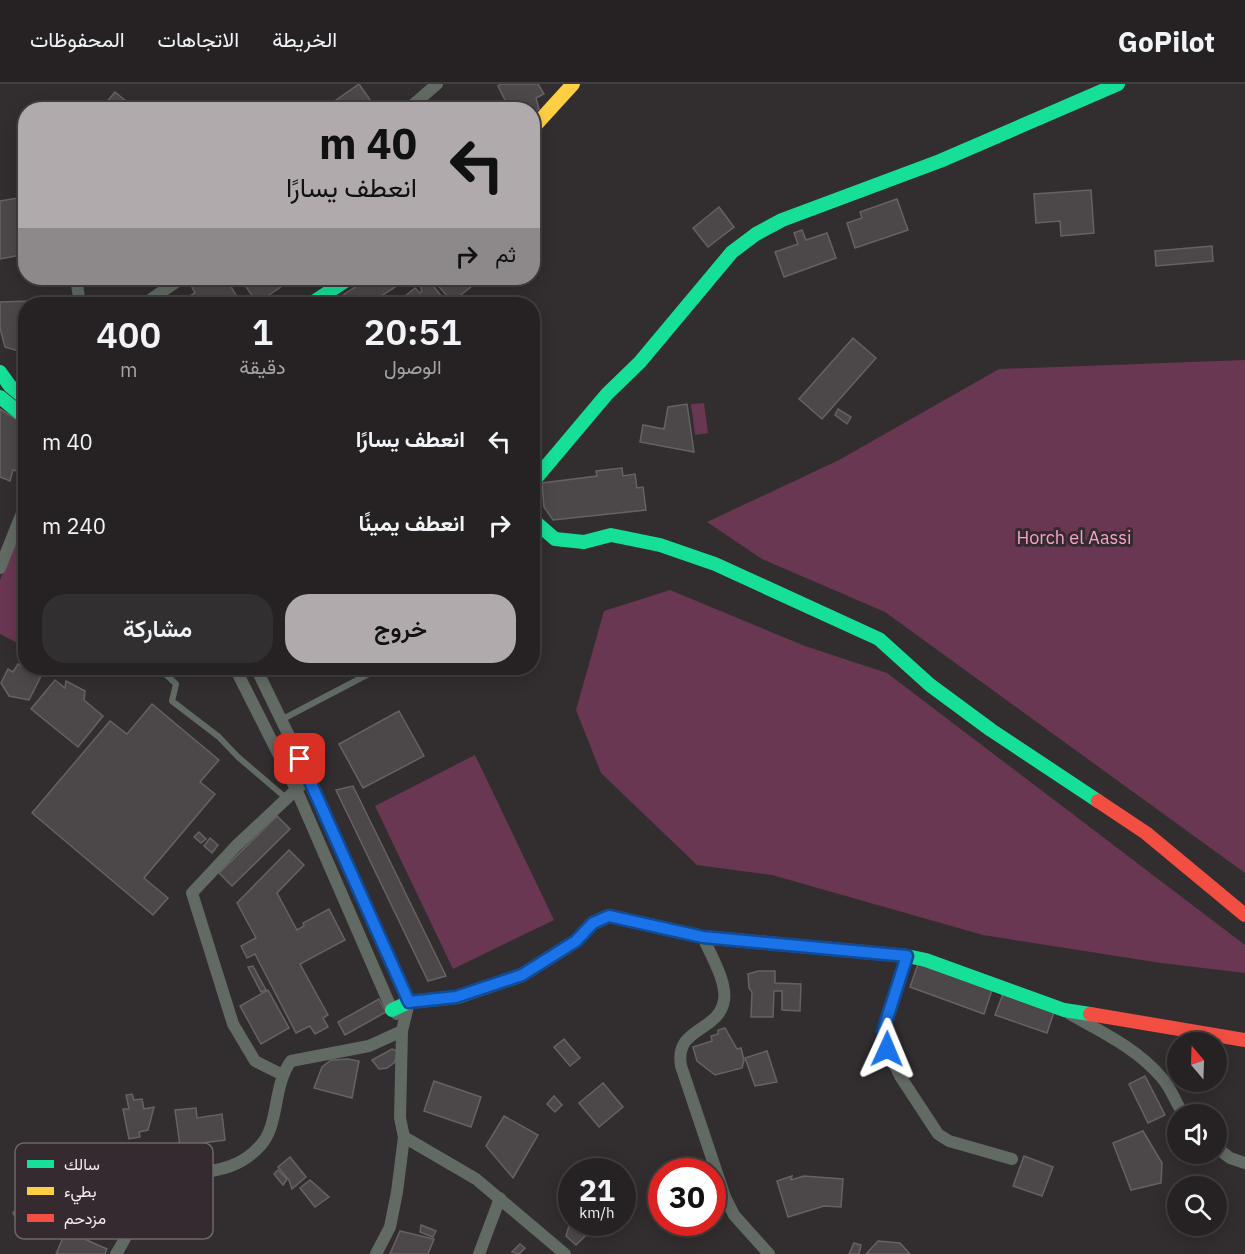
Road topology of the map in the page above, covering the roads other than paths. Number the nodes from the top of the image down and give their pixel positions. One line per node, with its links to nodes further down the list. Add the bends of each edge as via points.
1 (437, 84): 4 (street)
2 (573, 84): 5 (street)
3 (1118, 84): 14 (street, via 1018,129 782,220 756,234 732,252)
4 (416, 102)
5 (540, 120)
6 (172, 285): 8 (street)
7 (339, 285): 9 (street)
8 (154, 297)
9 (321, 297)
10 (0, 372): 11 (street)
11 (18, 392)
12 (0, 397): 13 (street)
13 (18, 412)
14 (540, 474)
15 (18, 523): 17 (street)
16 (540, 526): 28 (street, via 555,539 584,542 611,536 660,545 715,564 870,634 990,730 1146,833)
17 (0, 568)
18 (166, 675): 25 (lane, via 176,684 172,701 219,737)
19 (239, 675): 24 (street)
20 (259, 675): 22 (street)
21 (367, 675): 22 (lane)
22 (281, 720): 23 (street)
23 (310, 779): 24 (street); 26 (street)
24 (296, 789): 25 (street); 27 (street)
25 (286, 798): 36 (street, via 192,893 233,1024 255,1061)
26 (367, 903): 27 (street); 31 (street)
27 (350, 912): 32 (street)
28 (1245, 915)
29 (703, 937): 30 (street); 31 (street, via 609,916 593,923 576,941 522,975 456,997); 49 (street, via 721,980 724,1000 717,1015 683,1042 678,1053 725,1197 734,1215)
30 (907, 956): 33 (street); 40 (street, via 883,1031 900,1076 938,1134 949,1141)
31 (409, 1002): 32 (street); 34 (street)
32 (392, 1010): 34 (street)
33 (1064, 1010): 35 (street); 37 (street, via 1145,1061 1164,1079)
34 (403, 1026): 36 (street, via 369,1046 291,1061); 38 (street, via 400,1118)
35 (1245, 1040)
36 (281, 1074): 42 (street, via 272,1126 262,1144 247,1158)
37 (1178, 1104)
38 (404, 1137): 43 (street, via 476,1179); 46 (street, via 390,1227)
39 (1227, 1156): 41 (street)
40 (1012, 1159)
41 (1245, 1163)
42 (213, 1172)
43 (500, 1198): 47 (street); 48 (street)
44 (124, 1239): 45 (street)
45 (116, 1254)
46 (376, 1254)
47 (479, 1254)
48 (565, 1254)
49 (769, 1254)

